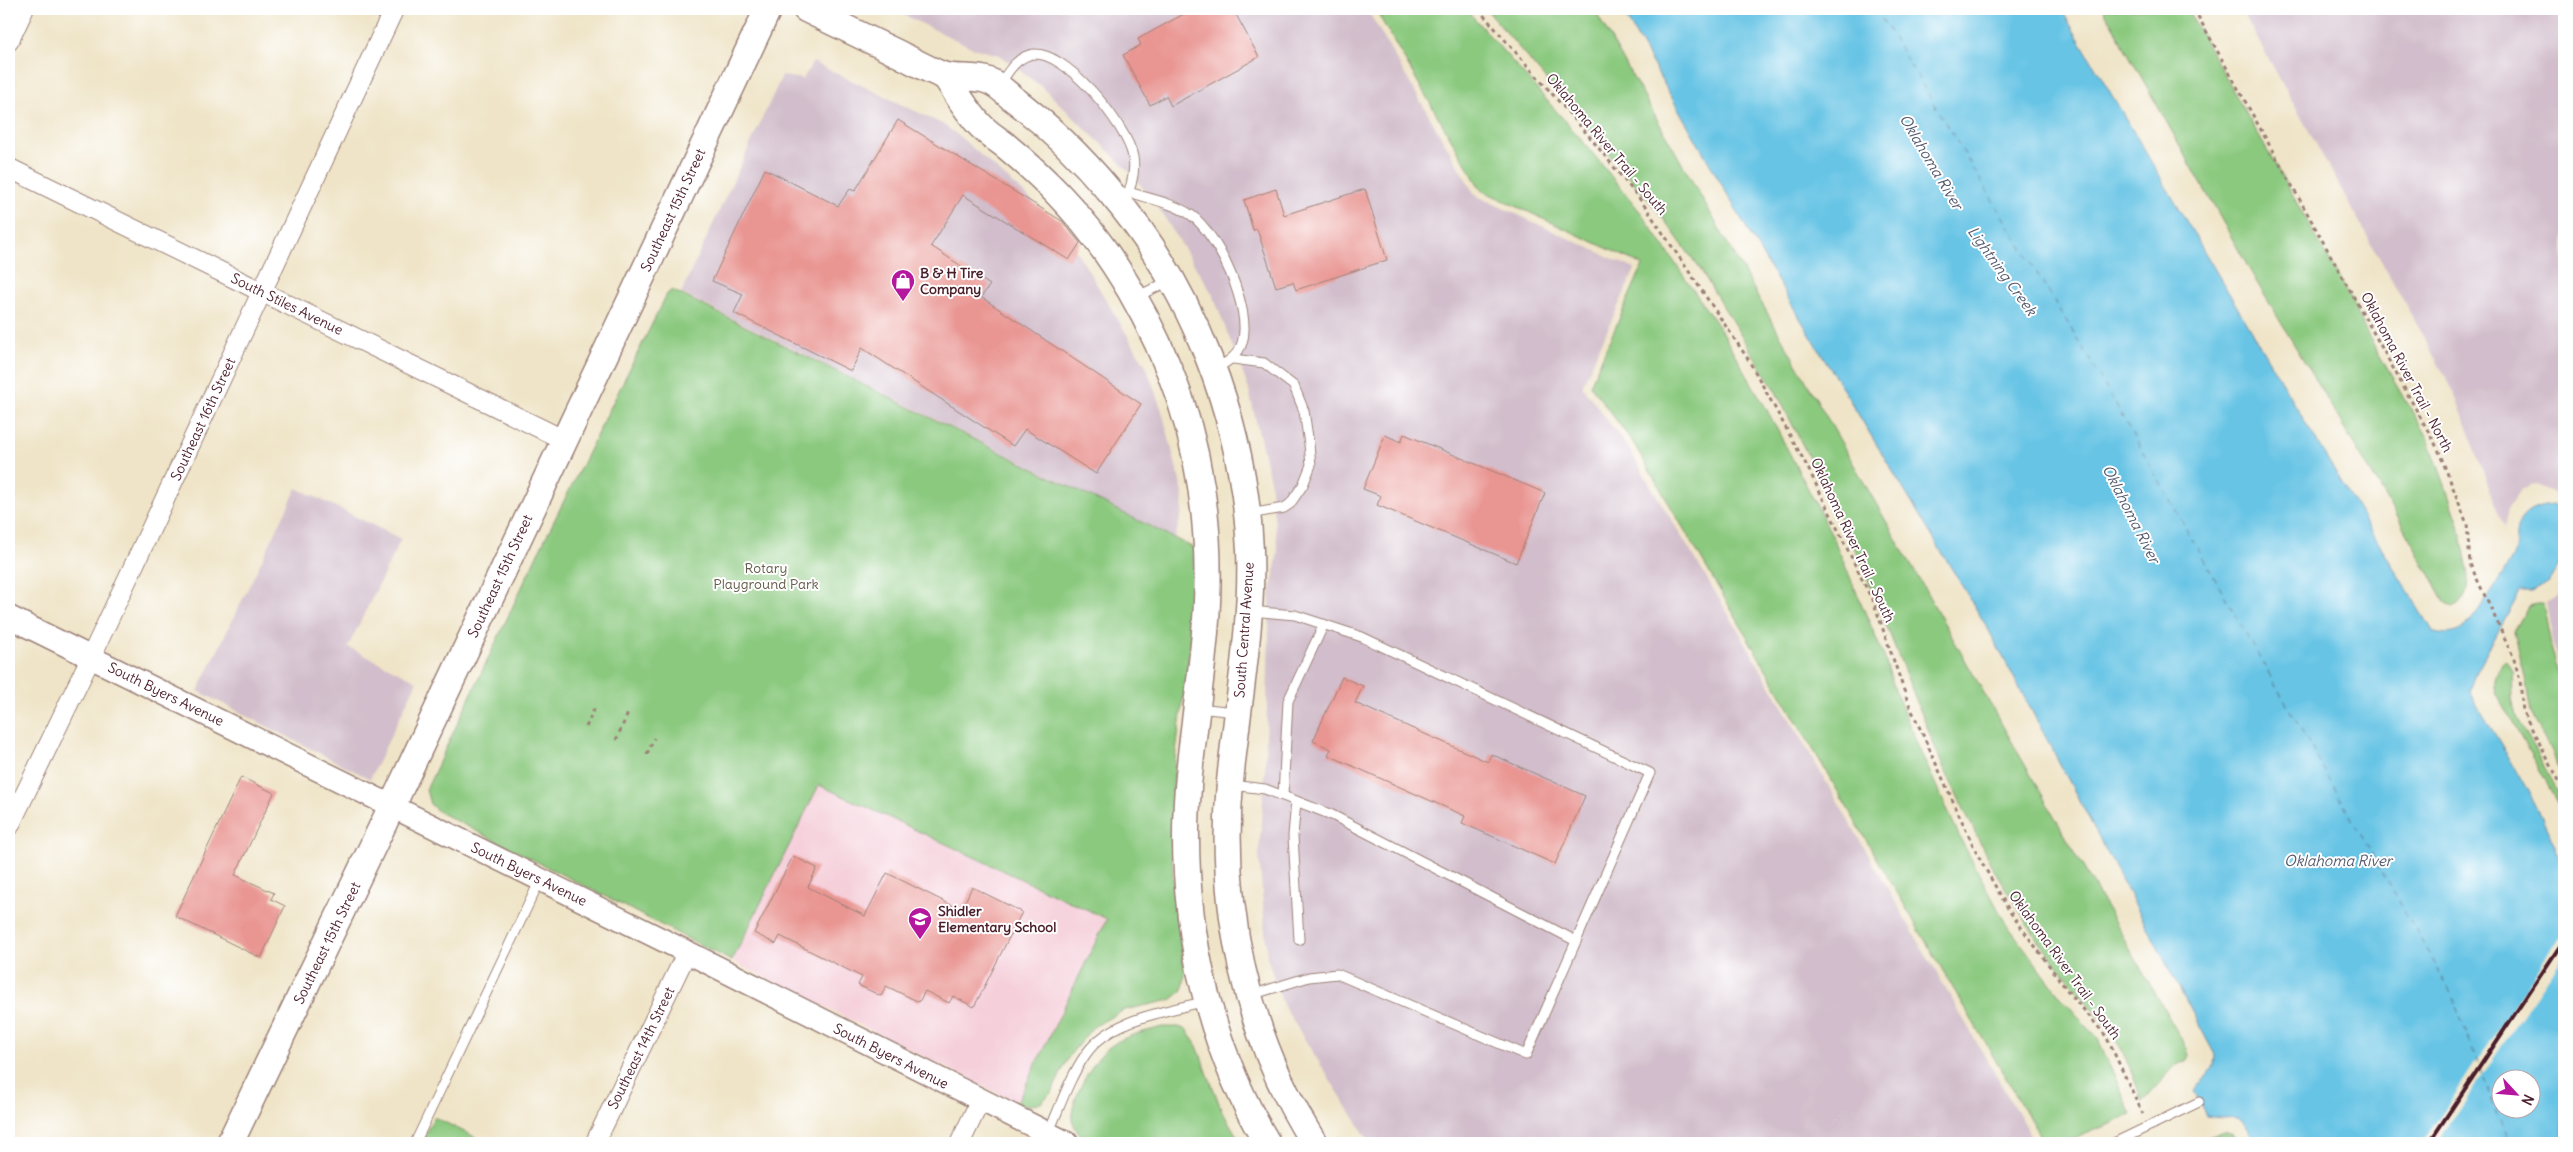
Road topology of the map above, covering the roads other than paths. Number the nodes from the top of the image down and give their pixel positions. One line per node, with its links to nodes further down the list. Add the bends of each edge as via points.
1 (24, 9): 5 (street)
2 (394, 9): 11 (street, Southeast 16th Street)
3 (768, 9): 14 (main road, Southeast 15th Street)
4 (806, 9): 6 (main road, South Central Avenue)
5 (9, 40)
6 (945, 76): 7 (main road, South Central Avenue, via 989,80); 12 (main road, South Central Avenue, via 982,127 1035,172 1082,221)
7 (998, 87): 9 (main road, South Central Avenue, via 1047,126); 9 (lane, via 1016,61 1030,54 1064,66 1092,90 1120,124 1133,157 1133,175)
8 (9, 168): 11 (street, South Stiles Avenue)
9 (1126, 199): 10 (main road, South Central Avenue); 13 (lane, via 1168,204 1192,216 1212,236 1238,292 1246,323 1242,343)
10 (1172, 280): 12 (lane); 13 (main road, South Central Avenue, via 1200,336)
11 (262, 292): 14 (street, South Stiles Avenue); 19 (street, Southeast 16th Street)
12 (1134, 298): 20 (main road, South Central Avenue, via 1156,340 1180,402 1204,502 1207,604)
13 (1223, 364): 15 (main road, South Central Avenue); 15 (lane, via 1264,363 1294,386 1304,411 1311,465 1303,485 1284,508)
14 (564, 440): 25 (main road, Southeast 15th Street)
15 (1247, 514): 16 (main road, South Central Avenue, via 1250,552)
16 (1248, 611): 18 (lane, via 1295,615); 21 (main road, South Central Avenue)
17 (9, 617): 19 (street, South Byers Avenue)
18 (1324, 624): 23 (lane, via 1288,701); 29 (lane, via 1362,636 1650,773)
19 (91, 657): 25 (street, South Byers Avenue); 26 (street, Southeast 16th Street)
20 (1197, 708): 21 (lane); 32 (main road, South Central Avenue, via 1188,792 1186,868 1196,954)
21 (1238, 712): 22 (main road, South Central Avenue)
22 (1230, 784): 23 (lane, via 1265,789); 31 (main road, South Central Avenue, via 1229,885)
23 (1283, 796): 24 (lane)
24 (1296, 801): 28 (lane, via 1293,836); 29 (lane, via 1332,815)
25 (392, 806): 27 (street, South Byers Avenue); 36 (main road, Southeast 15th Street)
26 (9, 827)
27 (540, 880): 30 (street, South Byers Avenue); 37 (lane)
28 (1299, 940)
29 (1576, 941): 31 (lane, via 1526,1055 1338,974 1310,977)
30 (687, 952): 33 (street, South Byers Avenue); 38 (street, Southeast 14th Street)
31 (1248, 996): 41 (main road, South Central Avenue, via 1286,1096)
32 (1207, 1001): 35 (lane, South Byers Avenue, via 1121,1026 1096,1042 1077,1068); 40 (main road, South Central Avenue, via 1229,1066)
33 (980, 1101): 35 (street, South Byers Avenue); 39 (street)
34 (2199, 1102): 42 (lane)
35 (1057, 1138)
36 (230, 1143)
37 (415, 1143)
38 (595, 1143)
39 (960, 1143)
40 (1267, 1143)
41 (1314, 1143)
42 (2114, 1143)

